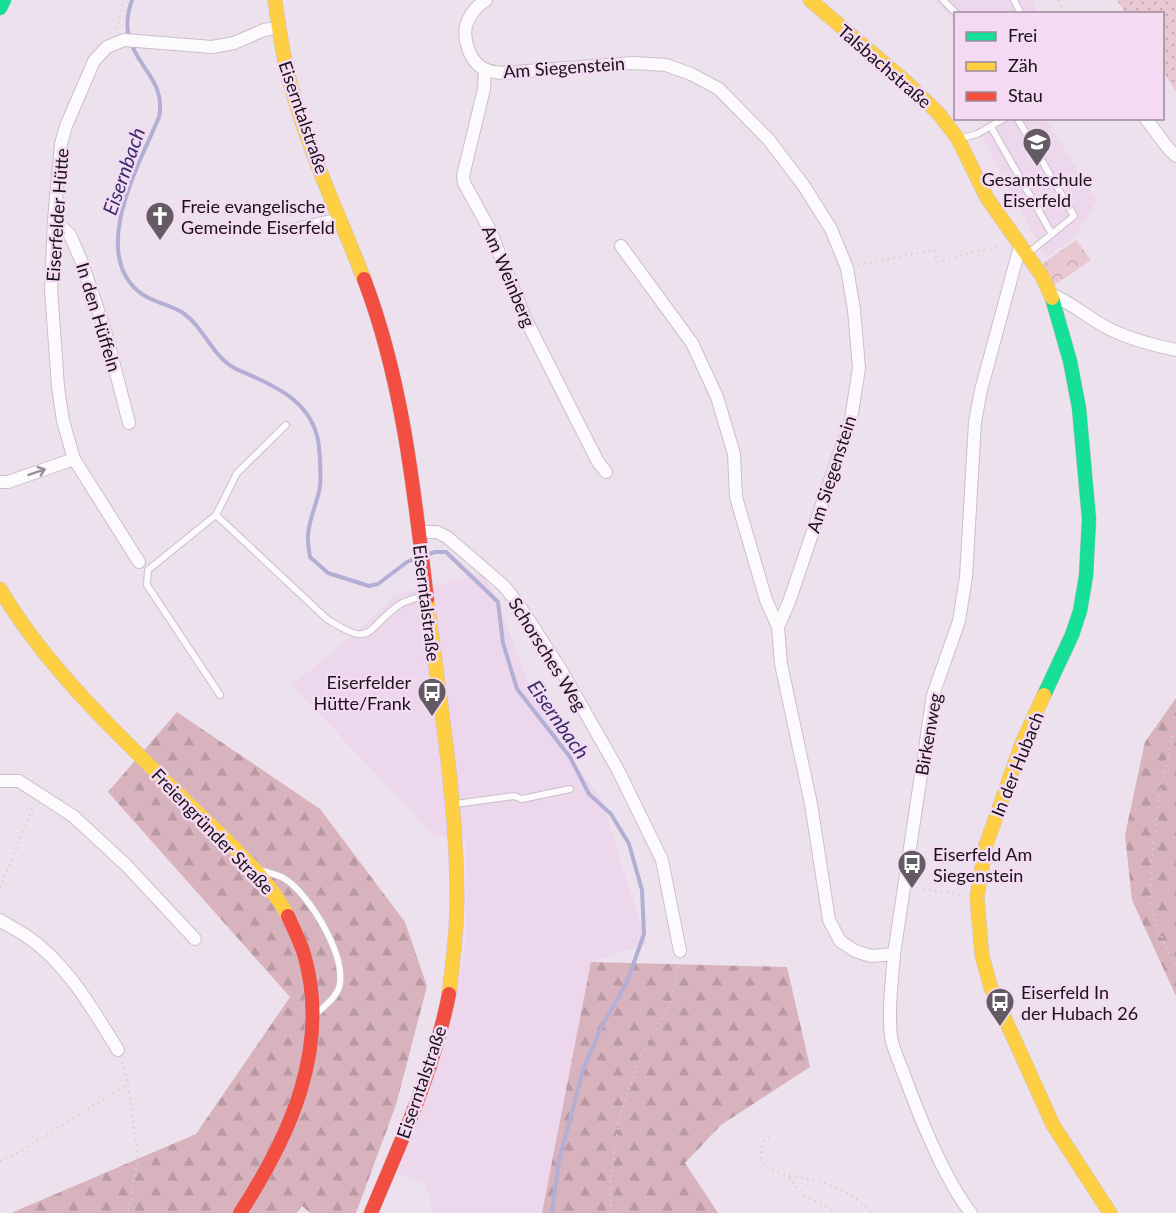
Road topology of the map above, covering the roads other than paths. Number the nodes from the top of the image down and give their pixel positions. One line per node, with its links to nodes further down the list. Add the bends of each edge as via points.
1 (4, 0): 6 (main road)
2 (275, 0): 8 (main road, Eiserntalstraße)
3 (486, 0): 9 (street, Am Siegenstein, via 476,8 466,26 469,50)
4 (810, 0): 14 (main road, Talsbachstraße, via 905,81)
5 (943, 0): 7 (lane)
6 (0, 9)
7 (955, 12)
8 (277, 28): 16 (main road, Eiserntalstraße, via 292,94); 17 (street, Eiserfelder Hütte, via 212,47 126,41 106,47 94,61 66,126)
9 (485, 70): 27 (street, Am Weinberg, via 464,183 490,231 525,318); 34 (street, Am Siegenstein, via 501,73 633,63 666,65 692,74 719,89 769,140 831,229 847,268 859,368 851,418)
10 (1002, 120): 13 (lane)
11 (1018, 120): 19 (lane, via 1074,216)
12 (1147, 120): 15 (street)
13 (991, 127): 14 (lane); 19 (lane)
14 (958, 139): 21 (main road, Talsbachstraße, via 987,198)
15 (1176, 156)
16 (340, 216): 18 (lane); 30 (main road, Eiserntalstraße, via 386,346)
17 (54, 220): 24 (street, In den Hüffeln, via 70,235 81,260 106,334); 26 (street, Eiserfelder Hütte, via 51,289 58,387)
18 (275, 231)
19 (1052, 234): 21 (lane)
20 (621, 246): 34 (street, via 692,343 717,397 734,454 736,497 766,600)
21 (1020, 247): 22 (main road, Talsbachstraße); 43 (street, Birkenweg, via 975,422 966,577 959,621 933,695)
22 (1051, 294): 23 (street, via 1105,327); 49 (main road, In der Hubach, via 1079,408 1089,519 1086,576 1072,636 1022,743 998,807 985,848 977,897 982,956 991,988 1053,1125)
23 (1176, 350)
24 (129, 423)
25 (286, 425): 29 (lane, via 237,473)
26 (74, 459): 28 (street, one-way to 26); 31 (street, Eiserfelder Hütte)
27 (606, 472)
28 (0, 482)
29 (216, 515): 33 (lane, via 327,619 347,632 363,635 373,631 400,604); 35 (lane, via 148,570 147,585)
30 (418, 532): 33 (main road, Eiserntalstraße); 42 (street, Schorsches Weg, via 437,532 447,537 504,586 561,670 618,770 662,860)
31 (139, 562)
32 (0, 590): 39 (main road, Freiengründer Straße, via 14,614 102,716)
33 (426, 595): 38 (main road, Eiserntalstraße)
34 (778, 627): 43 (street, Am Siegenstein, via 781,664 811,804 829,920 840,941 855,951 871,956)
35 (220, 695)
36 (0, 780): 41 (street, via 19,781 72,816 126,865)
37 (570, 789): 38 (lane, via 522,799 514,796)
38 (453, 804): 47 (main road, Eiserntalstraße, via 458,901 449,997 423,1086)
39 (252, 867): 44 (main road, Freiengründer Straße, via 288,914 298,938); 44 (lane, via 284,879 299,891 318,915 332,944 340,985)
40 (0, 921): 45 (street, via 29,938 74,982)
41 (195, 939)
42 (680, 951)
43 (894, 954): 48 (street, Birkenweg, via 891,1040 934,1148)
44 (314, 1016): 46 (main road, Freiengründer Straße, via 308,1070 297,1106 265,1173)
45 (118, 1050)
46 (240, 1213)
47 (371, 1213)
48 (971, 1213)
49 (1110, 1213)

